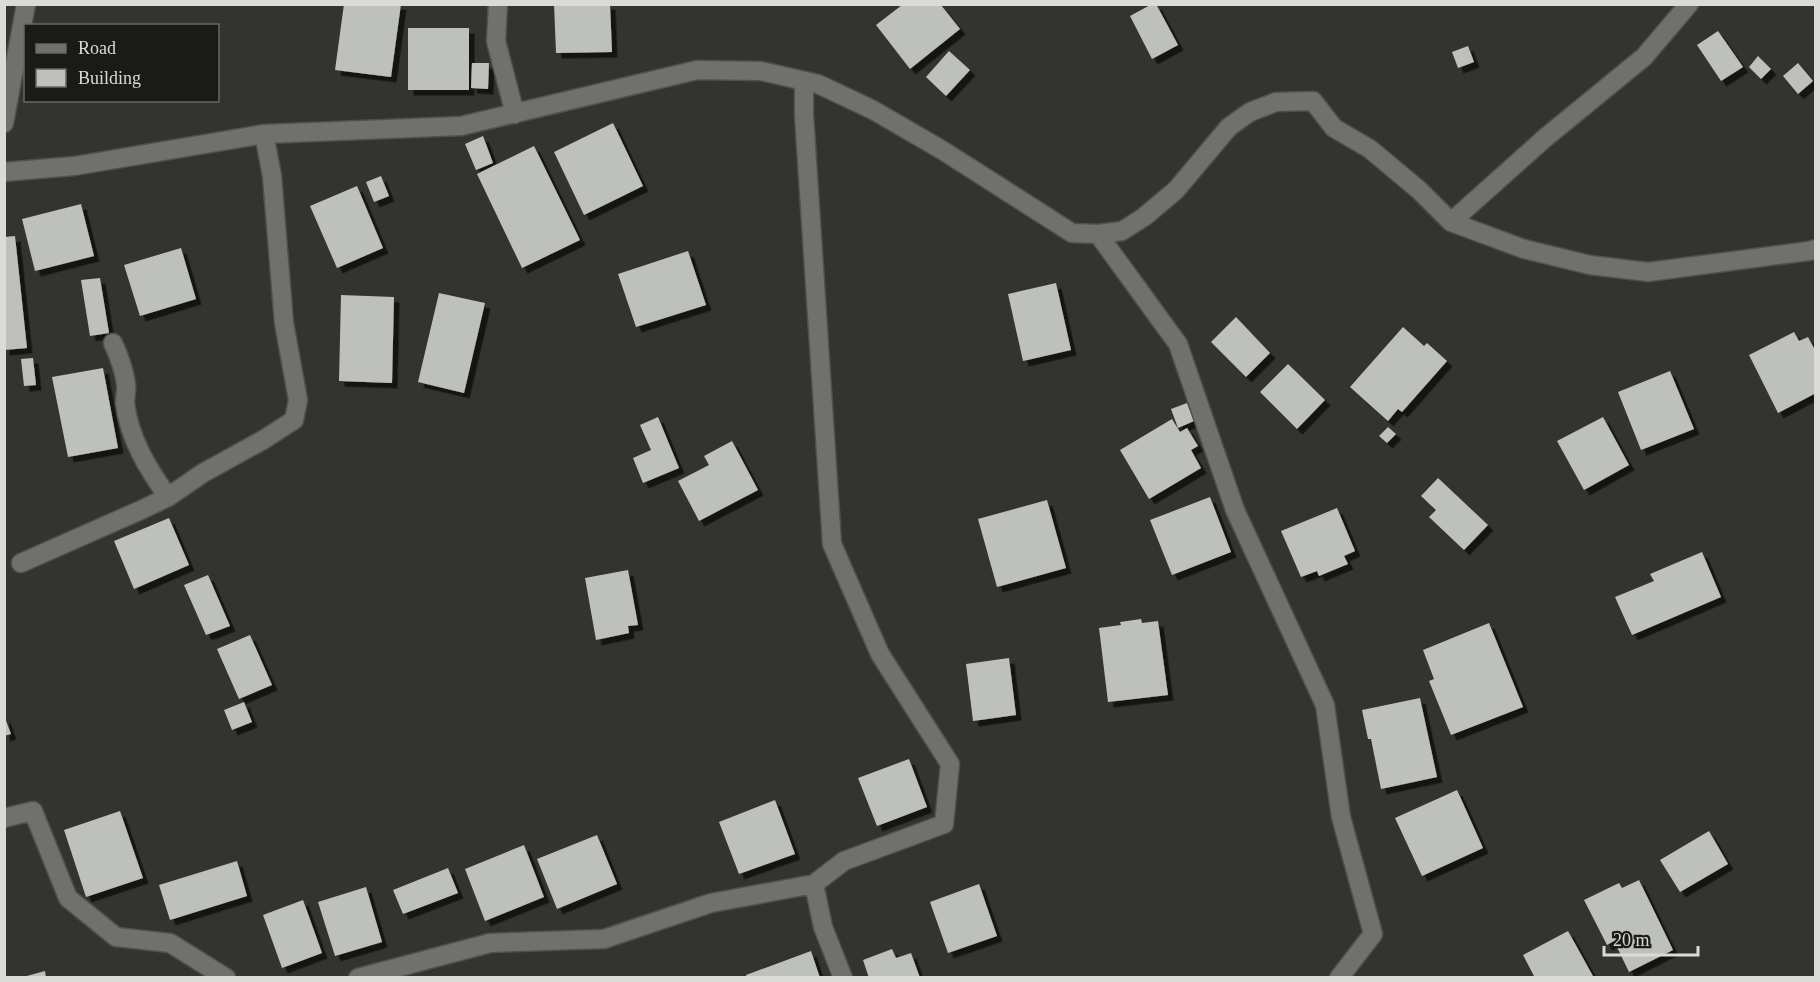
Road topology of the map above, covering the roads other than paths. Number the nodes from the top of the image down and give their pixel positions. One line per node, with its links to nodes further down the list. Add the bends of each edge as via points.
1 (26, 4): 6 (street)
2 (498, 4): 5 (street, via 496,41)
3 (1689, 4): 9 (street, via 1644,57)
4 (804, 82): 5 (street, via 761,71 697,70); 10 (street, via 818,84 873,110 1072,232); 16 (street, via 832,544 880,654 950,764 944,824 844,861)
5 (515, 114): 7 (street, via 461,126)
6 (4, 123)
7 (264, 134): 8 (street, via 74,166); 13 (street, via 272,176 284,323 298,400 294,420)
8 (4, 172)
9 (1451, 222): 10 (street, via 1370,149 1334,128 1313,101 1276,102 1229,126 1176,190 1144,217 1122,231); 11 (street, via 1524,249 1590,265 1648,272)
10 (1098, 234): 20 (street, via 1178,344 1235,510 1325,705 1341,817 1373,934)
11 (1815, 249)
12 (114, 343): 13 (street, via 124,373 125,401 135,440)
13 (168, 497): 14 (street)
14 (21, 564)
15 (4, 818): 17 (street, via 33,811 68,898 116,937 170,943)
16 (814, 884): 18 (street, via 711,903 604,939 490,943); 19 (street, via 823,927)
17 (226, 978)
18 (358, 978)
19 (843, 978)
20 (1340, 978)

